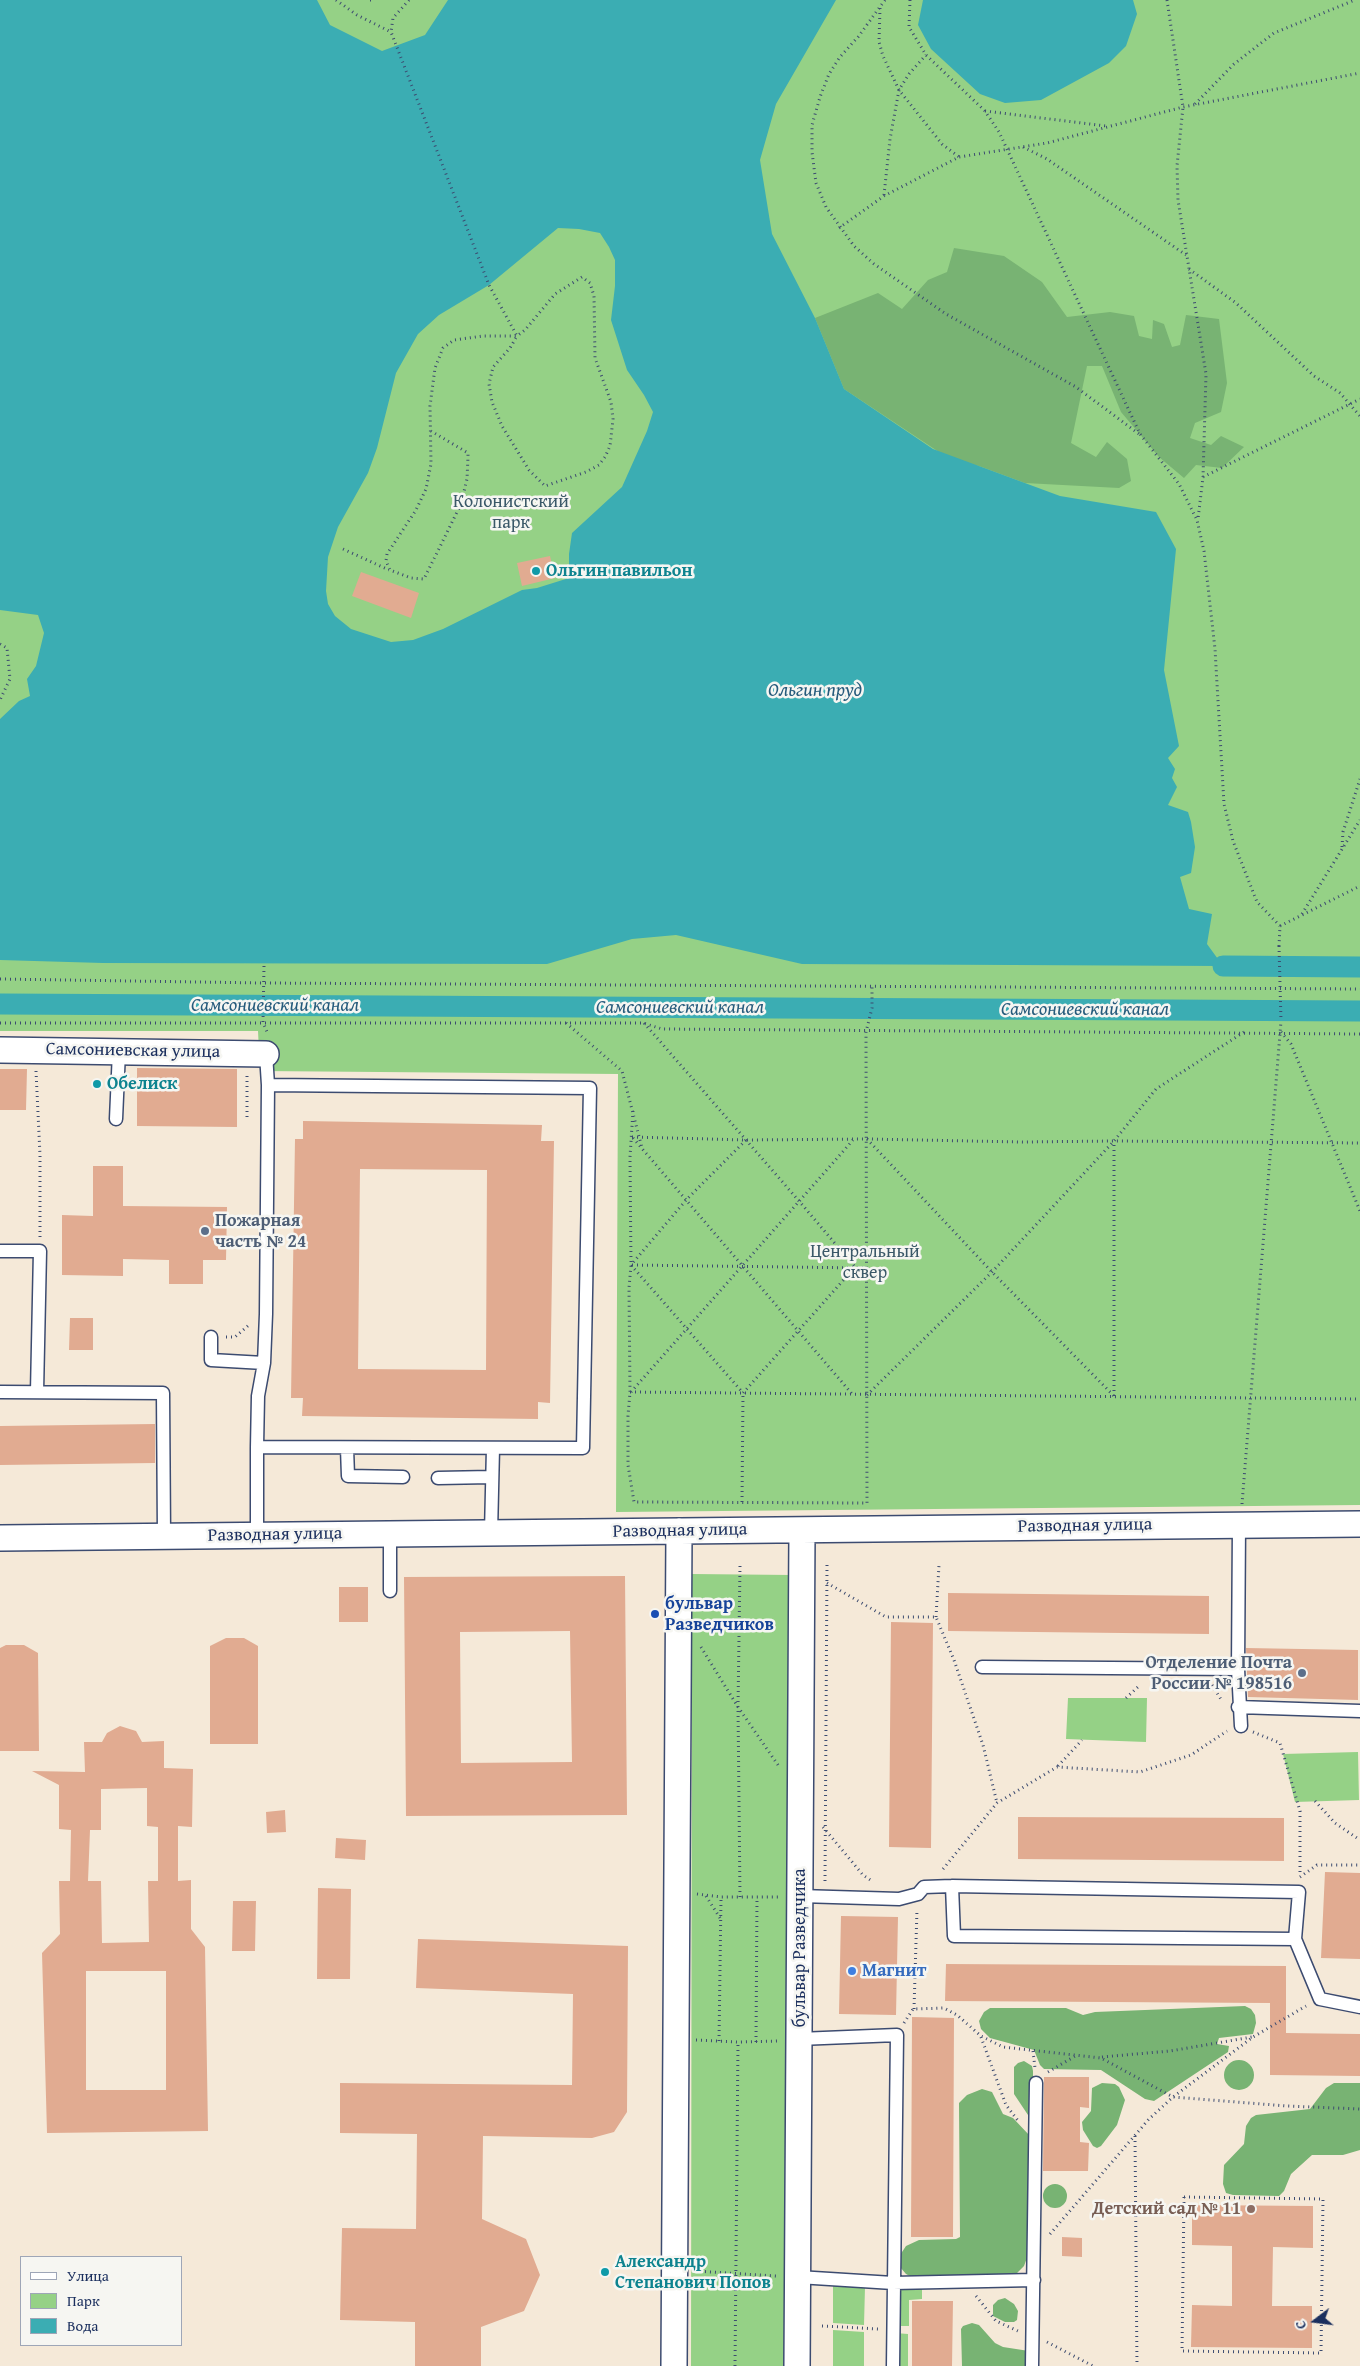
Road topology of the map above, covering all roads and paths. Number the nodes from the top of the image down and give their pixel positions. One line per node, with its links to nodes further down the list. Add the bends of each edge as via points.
1 (336, 0): 8 (path)
2 (408, 0): 8 (path, via 393,18)
3 (885, 0): 7 (path)
4 (910, 0): 9 (path, via 909,27)
5 (1168, 0): 13 (path)
6 (1355, 0): 12 (path, via 1274,33 1234,64)
7 (880, 7): 11 (path, via 879,42); 20 (path, via 830,74 812,125 816,183)
8 (391, 32): 23 (path, via 489,285)
9 (926, 55): 11 (path); 14 (path)
10 (1360, 73): 12 (path)
11 (899, 90): 18 (path, via 942,144); 19 (path)
12 (1195, 105): 13 (path)
13 (1183, 107): 15 (path); 21 (path, via 1177,166 1178,200)
14 (985, 111): 15 (path); 17 (path)
15 (1108, 126): 16 (path, via 1047,143)
16 (1023, 146): 17 (path); 21 (path)
17 (1006, 149): 18 (path); 28 (path)
18 (959, 157): 19 (path)
19 (884, 196): 20 (path)
20 (839, 228): 28 (path, via 874,264 938,308 1076,386)
21 (1187, 255): 22 (path)
22 (1189, 269): 25 (path, via 1236,302 1314,376 1340,393); 29 (path, via 1206,374)
23 (517, 336): 23 (path, via 554,294 582,277 590,283 594,296 595,358 611,402 613,419 610,446 599,465 545,486 514,449 492,402 489,384 493,367); 27 (path, via 454,340 443,348 435,368 430,406)
24 (1360, 399): 25 (path)
25 (1350, 404): 26 (path); 29 (path)
26 (1360, 416)
27 (431, 431): 32 (path, via 431,464 426,490 387,554); 32 (path, via 468,454 461,504 424,580)
28 (1140, 434): 30 (path, via 1179,484)
29 (1203, 477): 30 (path)
30 (1198, 520): 40 (path, via 1215,649 1224,804 1232,841 1257,902)
31 (343, 550): 32 (path)
32 (390, 570)
33 (0, 644): 34 (path, via 7,648 10,679)
34 (0, 700)
35 (1360, 779): 37 (path, via 1343,832)
36 (1360, 820): 37 (path)
37 (1342, 847): 39 (path)
38 (1360, 886): 39 (path)
39 (1302, 914): 40 (path)
40 (1280, 926): 52 (path, bridge)
41 (264, 966): 43 (path)
42 (0, 979): 43 (path)
43 (263, 983): 44 (path); 46 (path)
44 (872, 987): 45 (path); 50 (path, via 872,1008)
45 (1360, 989)
46 (263, 1022): 47 (path); 48 (path)
47 (0, 1023)
48 (565, 1023): 49 (path); 59 (path, via 622,1071)
49 (643, 1023): 50 (path, via 662,1029); 65 (path)
50 (866, 1032): 51 (path); 64 (path)
51 (1244, 1032): 52 (path); 67 (path, via 1156,1088)
52 (1281, 1032): 53 (path); 68 (path); 69 (path, via 1291,1044)
53 (1360, 1034)
54 (0, 1050): 55 (street, Самсониевская улица)
55 (35, 1050): 56 (street, Самсониевская улица); 76 (path)
56 (119, 1051): 57 (street, Самсониевская улица); 60 (lane)
57 (256, 1053): 58 (lane); 61 (path)
58 (268, 1085): 82 (lane); 98 (lane, via 590,1088 583,1448)
59 (634, 1111): 62 (path); 63 (path)
60 (116, 1119)
61 (248, 1119)
62 (632, 1137): 63 (path); 71 (path); 77 (path)
63 (641, 1138): 65 (path); 71 (path)
64 (867, 1139): 66 (path); 67 (path); 80 (path); 81 (path)
65 (746, 1140): 66 (path); 72 (path); 73 (path)
66 (854, 1140): 73 (path)
67 (1114, 1141): 68 (path); 81 (path); 93 (path)
68 (1271, 1142): 69 (path); 94 (path)
69 (1332, 1143): 70 (path); 74 (path)
70 (1360, 1143)
71 (642, 1148): 72 (path)
72 (687, 1199): 77 (path); 78 (path)
73 (799, 1201): 78 (path); 79 (path)
74 (1360, 1211)
75 (0, 1251): 76 (lane)
76 (40, 1251): 88 (lane)
77 (631, 1265): 78 (path); 83 (path); 89 (path)
78 (743, 1266): 79 (path); 83 (path); 84 (path)
79 (855, 1267): 80 (path); 84 (path)
80 (865, 1268): 92 (path)
81 (992, 1272): 92 (path); 93 (path)
82 (266, 1309): 85 (path, via 235,1338); 86 (lane)
83 (686, 1328): 89 (path); 90 (path)
84 (798, 1329): 90 (path); 91 (path)
85 (211, 1338): 86 (lane, via 211,1360)
86 (264, 1363): 96 (lane, via 258,1396)
87 (0, 1392): 88 (lane)
88 (37, 1392): 110 (lane, via 163,1393)
89 (630, 1392): 90 (path); 102 (path, via 628,1465 634,1502)
90 (743, 1393): 91 (path); 102 (path)
91 (854, 1396): 92 (path)
92 (867, 1396): 93 (path); 102 (path, via 867,1503)
93 (1114, 1397): 94 (path)
94 (1249, 1398): 95 (path); 103 (path)
95 (1360, 1399)
96 (257, 1447): 97 (lane); 109 (lane)
97 (347, 1448): 98 (lane); 100 (lane, via 348,1476)
98 (493, 1448): 99 (lane)
99 (492, 1477): 101 (lane); 107 (lane)
100 (403, 1478)
101 (438, 1478)
102 (742, 1502)
103 (1240, 1515): 104 (street, Разводная улица); 105 (street, Разводная улица); 120 (lane)
104 (1360, 1524)
105 (802, 1530): 106 (street, Разводная улица); 128 (street, бульвар Разведчика)
106 (679, 1531): 107 (street, Разводная улица); 118 (street)
107 (491, 1533): 108 (street, Разводная улица)
108 (390, 1534): 109 (street, Разводная улица); 116 (lane)
109 (257, 1535): 110 (street, Разводная улица)
110 (164, 1536): 111 (street, Разводная улица)
111 (0, 1538)
112 (939, 1564): 117 (path)
113 (827, 1565): 115 (path)
114 (740, 1566): 122 (path)
115 (827, 1583): 117 (path, via 886,1617); 131 (path)
116 (390, 1591)
117 (936, 1617): 130 (path, via 983,1744)
118 (679, 1629): 122 (path, via 693,1634); 137 (street)
119 (982, 1667): 121 (lane)
120 (1238, 1669): 121 (lane); 123 (lane)
121 (1200, 1670): 125 (path)
122 (738, 1707): 128 (path); 141 (path)
123 (1238, 1707): 124 (lane); 125 (lane)
124 (1360, 1711)
125 (1237, 1726): 127 (path, via 1191,1755 1140,1772); 134 (path, via 1280,1743 1300,1811)
126 (1082, 1740): 127 (path)
127 (1058, 1767): 130 (path)
128 (801, 1797): 140 (street, бульвар Разведчика)
129 (1315, 1801): 132 (path, via 1335,1824)
130 (997, 1803): 136 (path, via 945,1867)
131 (826, 1832): 142 (path); 145 (path, via 862,1874)
132 (1360, 1840)
133 (1360, 1865): 134 (path, via 1317,1865)
134 (1300, 1876): 138 (path)
135 (952, 1886): 136 (lane); 138 (lane); 147 (lane, via 954,1936)
136 (921, 1890): 145 (lane); 150 (path)
137 (677, 1891): 139 (path); 154 (street)
138 (1299, 1892): 147 (lane)
139 (706, 1895): 143 (path); 146 (path)
140 (800, 1896): 142 (lane); 144 (path); 155 (street, бульвар Разведчика)
141 (740, 1897): 143 (path); 144 (path)
142 (825, 1897): 145 (lane)
143 (721, 1898): 146 (path)
144 (757, 1898): 158 (path)
145 (899, 1899)
146 (721, 1920): 156 (path)
147 (1295, 1939): 148 (lane)
148 (1320, 1999): 149 (lane); 153 (path)
149 (1360, 2007)
150 (914, 2009): 151 (path); 152 (path, via 944,2008)
151 (897, 2035): 155 (lane); 173 (lane)
152 (980, 2036): 159 (path, via 1004,2047); 165 (path, via 1006,2105)
153 (1253, 2037): 160 (path, via 1170,2051); 162 (path)
154 (676, 2039): 156 (path); 167 (street)
155 (799, 2040): 158 (path); 170 (street, бульвар Разведчика)
156 (719, 2041): 157 (path)
157 (738, 2042): 158 (path); 168 (path)
158 (756, 2042)
159 (1077, 2055): 160 (path); 161 (path, via 1044,2074)
160 (1101, 2058): 162 (path)
161 (1036, 2083): 165 (lane)
162 (1173, 2097): 163 (path); 164 (path)
163 (1360, 2108)
164 (1135, 2135): 166 (path); 183 (path)
165 (1035, 2138): 166 (lane)
166 (1034, 2253): 171 (lane)
167 (674, 2269): 168 (path); 177 (street)
168 (735, 2274): 170 (path); 178 (path)
169 (1322, 2274): 169 (path, via 1321,2353 1182,2351 1184,2196 1323,2199)
170 (798, 2277): 173 (lane); 179 (street, бульвар Разведчика)
171 (1034, 2280): 172 (lane); 176 (lane)
172 (965, 2282): 173 (lane); 176 (path, via 996,2322)
173 (893, 2283): 175 (lane)
174 (822, 2326): 175 (path)
175 (893, 2330): 180 (lane)
176 (1032, 2337): 181 (lane); 182 (path)
177 (674, 2366)
178 (735, 2366)
179 (797, 2366)
180 (893, 2366)
181 (1032, 2366)
182 (1093, 2366)
183 (1137, 2366)

